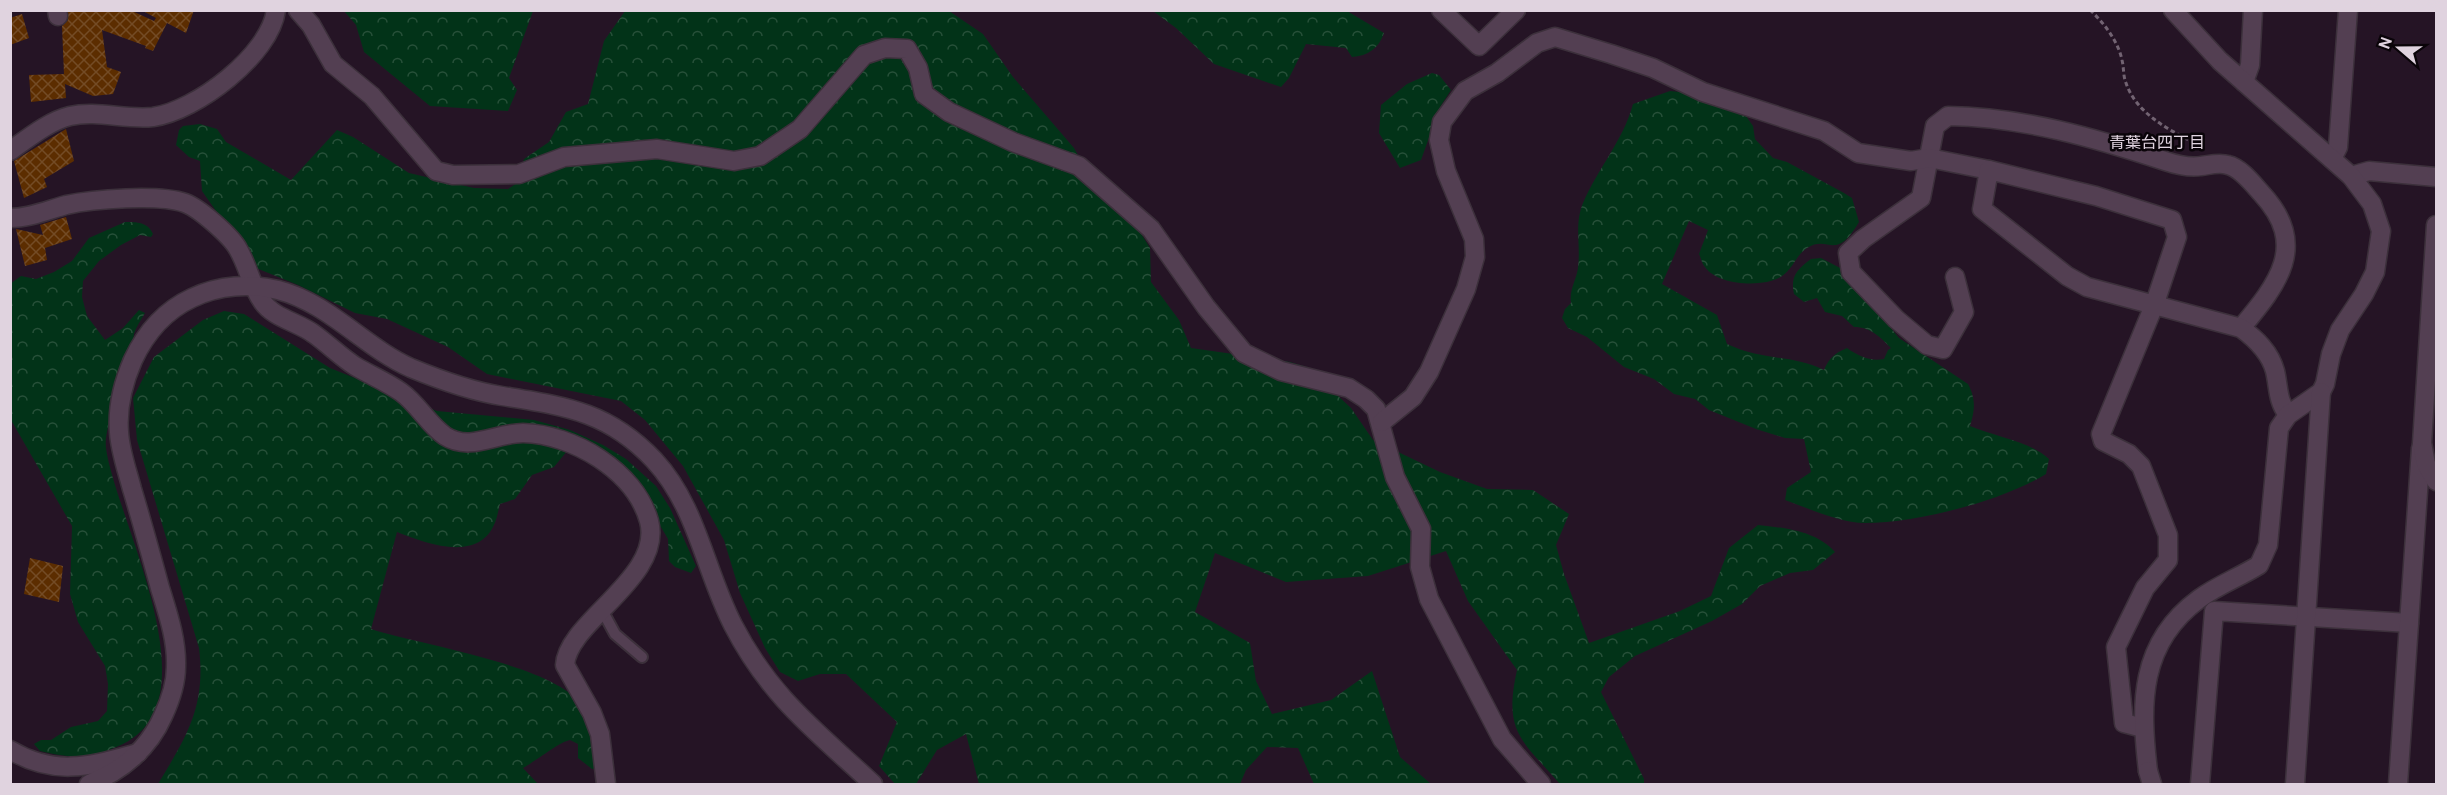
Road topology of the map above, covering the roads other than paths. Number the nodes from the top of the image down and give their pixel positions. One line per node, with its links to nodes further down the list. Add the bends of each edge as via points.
1 (276, 10): 9 (street, via 268,32 232,74 187,106 154,117 69,117)
2 (298, 10): 24 (street, via 333,64 372,96 436,171 453,175 519,174 564,157 657,149 734,161 760,156 800,129 864,55 885,48 907,49 918,68 924,94 948,112 1079,166 1151,229 1244,353 1281,371 1349,388 1376,409)
3 (1441, 10): 4 (street, via 1479,46)
4 (1516, 10)
5 (2174, 10): 8 (street)
6 (2253, 10): 8 (street, via 2250,65)
7 (2348, 10): 11 (street, via 2338,147)
8 (2244, 82): 11 (street)
9 (10, 151)
10 (1929, 158): 12 (street); 18 (street, via 1921,198 1848,253 1851,272 1927,345 1943,349 1964,312); 21 (street, via 1940,119 1977,116 2033,124 2182,166 2223,164 2238,170 2270,203 2284,227 2287,248 2279,279); 24 (street, via 1911,161 1857,153 1824,131 1703,92 1653,68 1555,38 1537,43 1465,91 1442,122 1439,140 1446,171 1474,239 1475,257 1466,289 1429,372 1413,397)
11 (2332, 159): 13 (street)
12 (1989, 170): 20 (street, via 1982,209 2086,287); 20 (street, via 2096,196 2172,220 2177,237)
13 (2351, 176): 14 (street, via 2369,171); 22 (street, via 2372,204 2381,231 2381,246 2371,283 2335,343)
14 (2436, 177)
15 (10, 218): 19 (street, via 105,200 184,202 234,242)
16 (2436, 225): 17 (street)
17 (2436, 234): 25 (street)
18 (1955, 278)
19 (253, 286): 28 (street, via 267,308 308,329 353,365 400,391 448,438 467,444 506,434 537,435 586,452 618,473 643,507 650,533 638,570); 34 (street, via 206,292 169,312 150,329 122,389 118,417 121,450 171,627 177,667 160,722); 38 (street, via 304,299 394,360 430,376 500,396 564,405 628,437 654,460 677,490 732,623 760,669 799,718)
20 (2154, 303): 21 (street); 32 (street, via 2101,434 2103,441 2129,454 2141,466 2168,535 2168,560 2145,588 2116,647 2124,723)
21 (2241, 328): 23 (street, via 2270,359 2277,397)
22 (2320, 392): 23 (street); 29 (street)
23 (2288, 415): 32 (street, via 2277,435 2264,559 2200,598 2168,629 2149,670)
24 (1382, 422): 39 (street, via 1386,453 1421,529 1421,578 1429,599 1502,739)
25 (2421, 443): 26 (street, via 2426,465); 27 (street)
26 (2436, 481)
27 (2427, 489): 30 (street)
28 (602, 610): 31 (lane, via 615,634); 37 (street, via 571,648 565,665 600,734)
29 (2305, 616): 30 (street); 40 (street, via 2214,611); 41 (street)
30 (2409, 623): 42 (street)
31 (642, 657)
32 (2143, 728): 35 (street)
33 (10, 750): 34 (street, via 37,764 65,768)
34 (138, 753): 36 (street, via 118,770)
35 (2150, 778)
36 (89, 784)
37 (606, 784)
38 (873, 784)
39 (1540, 784)
40 (2200, 784)
41 (2295, 784)
42 (2398, 784)

